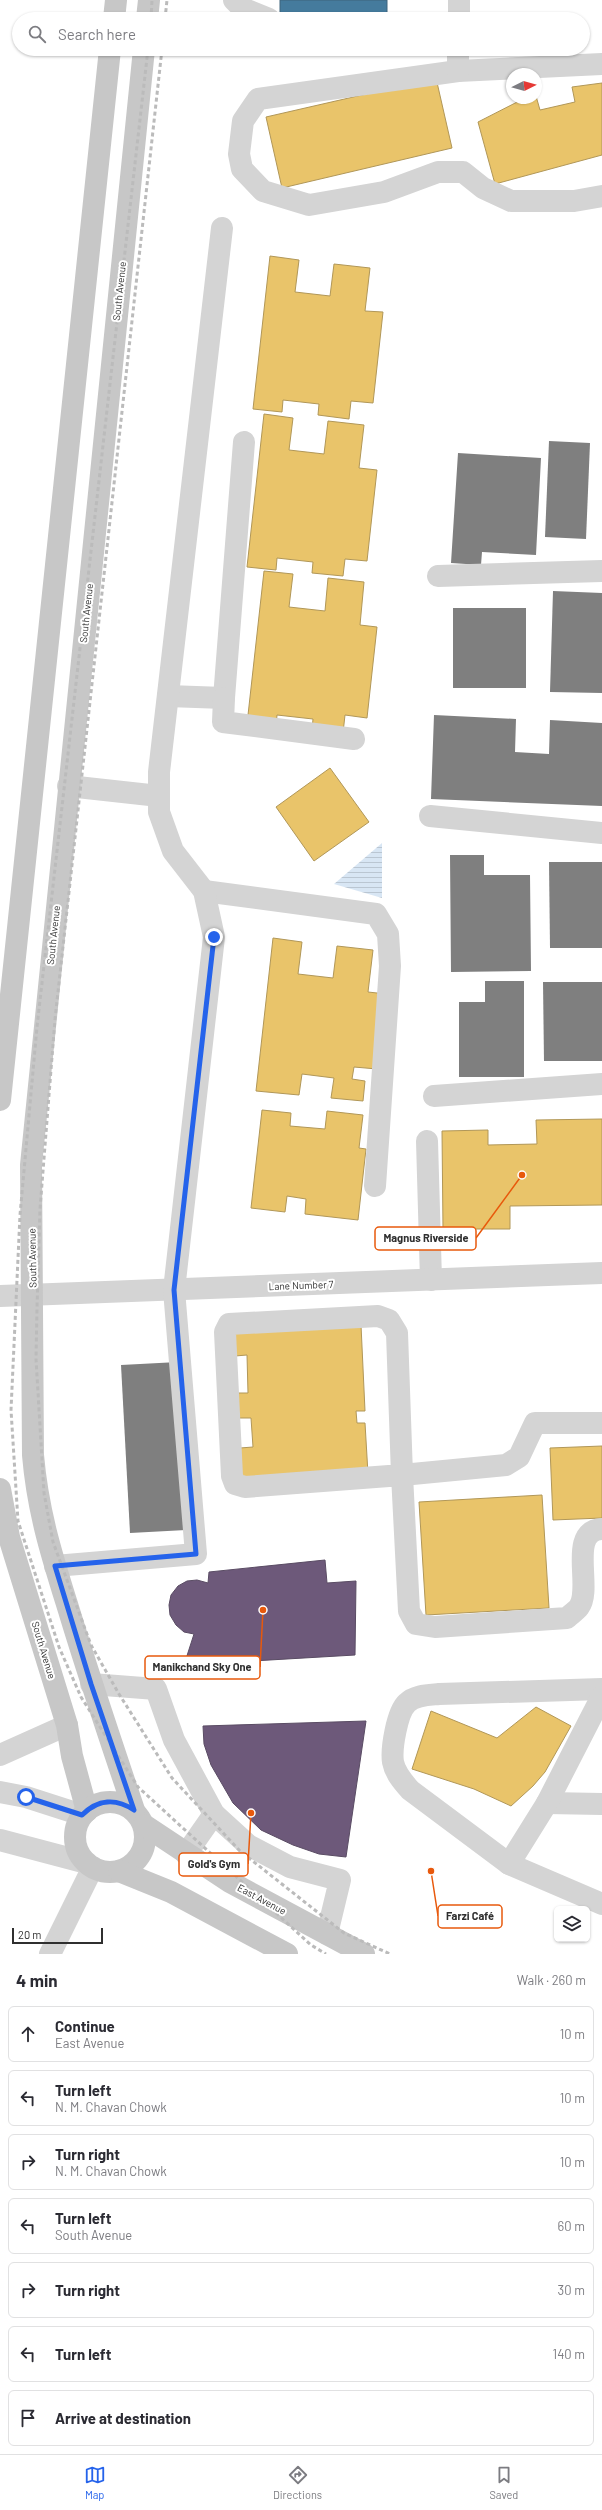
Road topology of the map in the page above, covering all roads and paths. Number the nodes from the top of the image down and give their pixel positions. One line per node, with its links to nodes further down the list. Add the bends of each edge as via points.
1 (116, 0): 5 (main road)
2 (149, 0): 6 (main road)
3 (234, 0): 7 (street, via 242,8)
4 (459, 0): 8 (street)
5 (115, 12)
6 (148, 12)
7 (252, 12)
8 (459, 12)
9 (109, 56): 29 (main road)
10 (143, 56): 22 (main road, South Avenue)
11 (458, 56): 13 (street)
12 (602, 64): 13 (street)
13 (458, 71): 14 (street, via 258,99 244,121 239,154 242,169 263,191 309,205 384,192 438,172 463,172 483,188 511,201 574,202)
14 (602, 196)
15 (222, 228): 19 (street)
16 (244, 442): 20 (street)
17 (602, 571): 18 (street)
18 (438, 576)
19 (168, 696): 20 (street); 23 (street)
20 (224, 698): 21 (street, via 223,722)
21 (354, 738)
22 (68, 786): 23 (street); 36 (main road, South Avenue, via 30,1165)
23 (159, 796): 26 (street, via 159,812 173,851)
24 (430, 816): 25 (street)
25 (602, 833)
26 (204, 891): 31 (street, via 376,914 388,934 389,993); 34 (street, via 214,937)
27 (602, 1084): 28 (street)
28 (434, 1096)
29 (0, 1100)
30 (427, 1141): 33 (street)
31 (375, 1186)
32 (602, 1273): 33 (street, Lane Number 7)
33 (431, 1280): 34 (street, Lane Number 7)
34 (174, 1290): 36 (street, Lane Number 7); 41 (street, via 196,1554)
35 (0, 1296): 36 (street, Lane Number 7)
36 (32, 1296): 41 (main road, South Avenue, via 33,1456 37,1496)
37 (602, 1423): 38 (street, via 535,1423 519,1457 506,1465)
38 (402, 1475): 38 (street, via 397,1333 389,1320 378,1316 229,1324 225,1332 232,1476 235,1484 245,1487); 40 (street, via 409,1611 416,1624 435,1627 567,1618 579,1607 584,1591 582,1550 586,1537 597,1529)
39 (0, 1489): 45 (main road, South Avenue, via 9,1537)
40 (602, 1529)
41 (55, 1566): 42 (main road, South Avenue)
42 (91, 1684): 51 (street, via 156,1689 174,1740); 52 (main road, South Avenue)
43 (602, 1689): 55 (street, via 439,1694 418,1697 406,1703 397,1722 393,1761 398,1775 410,1790)
44 (602, 1696): 48 (street)
45 (68, 1725): 46 (street); 50 (main road, South Avenue)
46 (0, 1755)
47 (0, 1792): 50 (street)
48 (547, 1803): 49 (street); 55 (street)
49 (602, 1804)
50 (84, 1813): 52 (main road, via 96,1804 107,1801 125,1804); 56 (main road, via 77,1825 75,1837 79,1854)
51 (214, 1814): 54 (street); 59 (street, via 248,1844 290,1867 340,1880)
52 (139, 1818): 54 (main road, East Avenue); 57 (main road, via 146,1837 142,1853 134,1863)
53 (0, 1840): 56 (street)
54 (186, 1854): 59 (main road, East Avenue, via 230,1882)
55 (509, 1864): 58 (street)
56 (90, 1865): 57 (main road, via 108,1872); 60 (street)
57 (119, 1871): 61 (main road, via 171,1892)
58 (602, 1904)
59 (326, 1934): 62 (main road, East Avenue)
60 (50, 1954)
61 (287, 1954)
62 (364, 1954)

